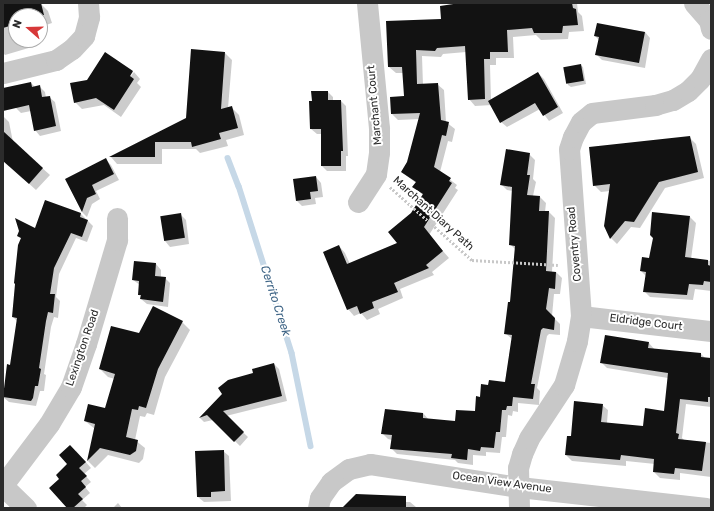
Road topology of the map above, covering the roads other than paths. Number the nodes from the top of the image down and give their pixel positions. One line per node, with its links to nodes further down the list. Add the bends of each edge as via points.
1 (88, 3): 6 (street, via 89,17 84,36 72,49 56,60)
2 (366, 3): 7 (street, Marchant Court, via 379,128 376,174)
3 (694, 3): 4 (street, via 709,20)
4 (711, 29)
5 (711, 59): 9 (street, Coventry Road, via 700,79 688,91 673,100 655,105 592,113 580,122 568,149)
6 (3, 73)
7 (358, 202)
8 (117, 218): 11 (street, Lexington Road, via 117,240 71,387 49,424)
9 (581, 316): 10 (street, Eldridge Court); 12 (street, Coventry Road, via 574,356 564,385 522,454 518,468)
10 (711, 331)
11 (3, 485): 13 (street)
12 (519, 487): 14 (street, Ocean View Avenue, via 370,464 349,469 331,482 320,498); 15 (street, Coventry Road); 16 (street, Ocean View Avenue)
13 (26, 508)
14 (318, 508)
15 (519, 508)
16 (706, 508)

